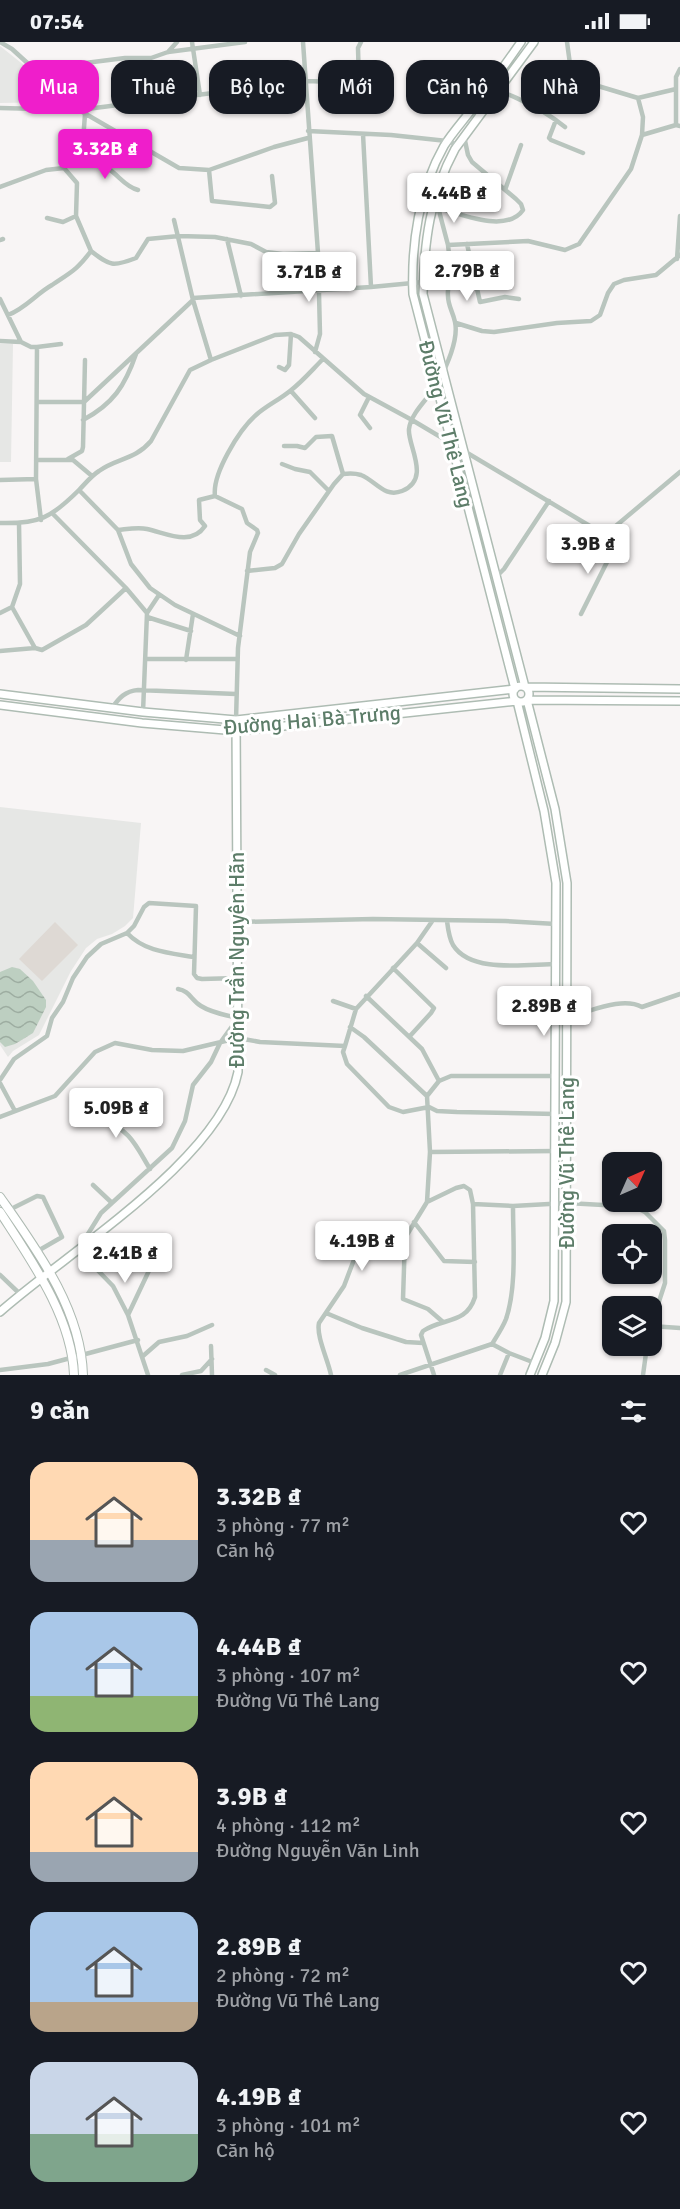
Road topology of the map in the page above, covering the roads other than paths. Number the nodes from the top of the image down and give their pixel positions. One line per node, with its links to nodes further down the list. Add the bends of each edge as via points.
1 (0, 42): 13 (street)
2 (177, 42): 12 (street)
3 (192, 42): 10 (street)
4 (245, 42): 10 (street)
5 (303, 42): 19 (street)
6 (362, 42): 14 (street)
7 (534, 42): 11 (street, Đường Vũ Thê Lang)
8 (567, 42): 24 (street, via 570,64 586,81)
9 (520, 43): 11 (street); 15 (street, Đường Vũ Thê Lang)
10 (192, 49): 12 (street); 22 (street)
11 (527, 51): 18 (street, Đường Vũ Thê Lang)
12 (168, 52): 16 (street, via 151,58)
13 (24, 60)
14 (358, 60)
15 (508, 60)
16 (99, 61)
17 (680, 69): 21 (street)
18 (509, 76)
19 (307, 81): 20 (street); 22 (street); 34 (street)
20 (318, 81)
21 (676, 89): 24 (street); 32 (street)
22 (201, 95): 27 (street)
23 (509, 96): 31 (street)
24 (638, 98): 36 (street, via 644,117)
25 (0, 108): 26 (street)
26 (18, 108)
27 (99, 108)
28 (85, 114): 43 (street); 45 (street, via 179,168)
29 (468, 114): 39 (street, Đường Vũ Thê Lang)
30 (481, 114): 37 (street, Đường Vũ Thê Lang)
31 (556, 120): 33 (street); 42 (street, via 550,140)
32 (678, 125): 36 (street)
33 (565, 127)
34 (308, 131): 35 (street); 38 (street)
35 (363, 134): 39 (street); 64 (street)
36 (642, 135): 57 (street, via 631,170 579,244 565,250 528,241)
37 (464, 136): 40 (street, Đường Vũ Thê Lang); 49 (street, via 472,162)
38 (309, 138): 45 (street); 60 (street)
39 (447, 141): 40 (street); 62 (street, Đường Vũ Thê Lang, via 422,203)
40 (458, 145): 50 (street, Đường Vũ Thê Lang, via 445,167)
41 (521, 145): 49 (street)
42 (583, 153)
43 (82, 155): 44 (street); 48 (street)
44 (64, 168): 47 (street, via 46,170); 51 (street, via 77,183)
45 (208, 170): 46 (street, via 212,201 270,207 274,203)
46 (272, 176)
47 (0, 187)
48 (138, 190)
49 (505, 190): 50 (street, via 523,210 510,220 480,220)
50 (435, 207): 58 (street); 63 (street, Đường Vũ Thê Lang, via 424,257)
51 (76, 216): 53 (street, via 63,222); 59 (street)
52 (680, 216): 61 (street)
53 (47, 218)
54 (174, 220): 55 (street)
55 (179, 236): 56 (street); 59 (street, via 148,239 136,258 114,264 106,263); 68 (street)
56 (227, 239): 60 (street, via 266,252); 66 (street)
57 (467, 244): 58 (street); 69 (street, via 480,302 505,297)
58 (448, 245): 71 (street, via 448,304)
59 (91, 251): 70 (street, via 70,274)
60 (318, 253): 65 (street)
61 (678, 257): 71 (street, via 656,274 614,285 600,315 591,321 494,332)
62 (413, 282): 63 (street); 64 (street); 84 (street, Đường Vũ Thê Lang)
63 (424, 282): 83 (street, Đường Vũ Thê Lang, via 423,294)
64 (371, 287): 65 (street)
65 (319, 291): 66 (street); 77 (street, via 320,334)
66 (241, 296): 68 (street)
67 (0, 299): 70 (street)
68 (193, 299): 78 (street); 81 (street)
69 (519, 299)
70 (8, 315): 74 (street)
71 (456, 323): 83 (street)
72 (291, 334): 77 (street); 81 (street, via 275,335); 82 (street, via 289,365 285,370)
73 (0, 341): 74 (street)
74 (21, 342): 76 (street)
75 (60, 344): 76 (street)
76 (37, 347): 87 (street)
77 (315, 352): 79 (street)
78 (136, 353): 88 (street); 90 (street, via 130,372 110,402)
79 (323, 359): 85 (street); 86 (street)
80 (85, 360): 88 (street)
81 (211, 360): 101 (street, via 186,375 144,450)
82 (279, 367)
83 (443, 372): 84 (street); 95 (street, Đường Vũ Thê Lang)
84 (436, 386): 91 (street); 93 (street, Đường Vũ Thê Lang)
85 (291, 391): 89 (street); 106 (street, via 246,425 217,477)
86 (369, 397): 91 (street); 92 (street, via 360,415)
87 (37, 402): 88 (street); 97 (street)
88 (84, 402): 90 (street)
89 (315, 418)
90 (83, 420): 96 (street, via 82,451)
91 (412, 420): 93 (street); 100 (street, via 409,433 417,470 412,483 402,491 379,489 364,476)
92 (370, 428)
93 (451, 444): 95 (street); 131 (street, Đường Vũ Thê Lang)
94 (284, 446): 100 (street, via 305,448 316,437 332,436)
95 (464, 452): 107 (street); 115 (street, Đường Vũ Thê Lang)
96 (68, 459): 97 (street); 101 (street)
97 (36, 460): 102 (street)
98 (282, 464): 105 (street, via 310,472)
99 (680, 472): 113 (street)
100 (344, 474): 105 (street)
101 (92, 476): 104 (street)
102 (36, 479): 103 (street); 109 (street)
103 (0, 480)
104 (79, 490): 108 (street); 112 (street)
105 (329, 491): 114 (street, via 282,564)
106 (215, 496): 112 (street, via 199,500 200,520 205,526 194,534 173,538 148,529); 114 (street, via 242,509 247,523 257,530)
107 (549, 501): 113 (street); 115 (street)
108 (53, 514): 109 (street); 116 (street)
109 (41, 520): 111 (street)
110 (0, 523): 111 (street)
111 (19, 523): 118 (street, via 21,584)
112 (118, 530): 117 (street, via 131,564)
113 (605, 535): 121 (street, via 612,552)
114 (248, 571): 124 (street)
115 (496, 577): 130 (street, Đường Vũ Thê Lang)
116 (126, 588): 122 (street); 125 (street, via 86,626 42,650)
117 (159, 595): 120 (street); 122 (street)
118 (12, 607): 119 (street); 125 (street)
119 (0, 613)
120 (193, 614): 123 (street); 124 (street)
121 (581, 614)
122 (147, 615): 123 (street); 127 (street)
123 (191, 631): 128 (street)
124 (240, 636): 129 (street)
125 (35, 648): 126 (street)
126 (0, 651)
127 (145, 659): 128 (street); 133 (street)
128 (186, 660): 129 (street)
129 (237, 660): 135 (street)
130 (525, 687): 131 (street); 132 (street); 136 (street)
131 (515, 689): 137 (street); 142 (street, Đường Hai Bà Trưng)
132 (680, 689)
133 (146, 690): 135 (street); 140 (street, via 127,692); 141 (street)
134 (0, 694): 140 (street, Đường Hai Bà Trưng)
135 (236, 694): 142 (street)
136 (527, 699): 137 (street); 138 (street); 144 (street, Đường Vũ Thê Lang, via 555,809)
137 (517, 701): 143 (street, Đường Hai Bà Trưng); 145 (street, Đường Vũ Thê Lang, via 544,811)
138 (680, 701)
139 (0, 705): 143 (street, Đường Hai Bà Trưng)
140 (112, 708): 141 (street, Đường Hai Bà Trưng)
141 (143, 712): 142 (street, Đường Hai Bà Trưng)
142 (236, 720): 143 (street, Đường Trần Nguyên Hãn)
143 (237, 732): 148 (street, Đường Trần Nguyên Hãn)
144 (567, 879): 145 (street); 161 (street, Đường Vũ Thê Lang)
145 (555, 880): 149 (street, Đường Vũ Thê Lang)
146 (433, 920): 147 (street); 148 (street); 151 (street)
147 (447, 921): 149 (street); 153 (street, via 453,945 474,961 494,965)
148 (238, 922): 156 (street, Đường Trần Nguyên Hãn)
149 (556, 924): 153 (street, Đường Vũ Thê Lang)
150 (127, 933): 152 (street, via 146,947); 152 (street, via 149,903 196,906); 170 (street, via 101,944 87,957 52,1018 47,1036 10,1063)
151 (417, 943): 154 (street); 155 (street)
152 (194, 957): 156 (street, via 197,978)
153 (557, 964): 169 (street, Đường Vũ Thê Lang)
154 (446, 968)
155 (393, 969): 159 (street); 165 (street, via 434,1008)
156 (238, 978): 163 (street, Đường Trần Nguyên Hãn)
157 (178, 989): 163 (street, via 189,993 201,1006)
158 (680, 994): 161 (street, via 642,1007 618,1004 575,1015)
159 (366, 996): 162 (street); 165 (street)
160 (333, 1001): 162 (street)
161 (568, 1008): 186 (street, Đường Vũ Thê Lang)
162 (356, 1009): 164 (street)
163 (238, 1018): 166 (street, Đường Trần Nguyên Hãn); 167 (street)
164 (350, 1027): 168 (street); 172 (street)
165 (411, 1036): 171 (street)
166 (238, 1038): 167 (street); 168 (street); 193 (street, Đường Trần Nguyên Hãn, via 237,1078 212,1127 154,1187)
167 (220, 1043): 174 (street, via 183,1051 152,1050 124,1043 105,1046 55,1096); 180 (street, via 193,1085 176,1142)
168 (345, 1046): 173 (street, via 347,1064 389,1107 403,1112)
169 (556, 1076): 171 (street, via 451,1076); 175 (street, Đường Vũ Thê Lang)
170 (0, 1081): 174 (street)
171 (439, 1081): 172 (street)
172 (427, 1096): 173 (street)
173 (429, 1107): 175 (street, via 437,1111); 179 (street)
174 (15, 1112): 176 (street)
175 (556, 1114): 178 (street, Đường Vũ Thê Lang)
176 (0, 1117)
177 (103, 1121): 180 (street, via 130,1136)
178 (556, 1151): 179 (street); 185 (street, Đường Vũ Thê Lang)
179 (430, 1152): 184 (street)
180 (150, 1169): 183 (street)
181 (93, 1185): 183 (street)
182 (0, 1197): 189 (main road)
183 (111, 1202): 193 (street)
184 (427, 1202): 187 (street, via 464,1186 470,1190); 191 (street)
185 (556, 1203): 186 (street); 188 (street); 218 (street, Đường Vũ Thê Lang, via 554,1300)
186 (567, 1203): 201 (street, via 639,1209 664,1231 665,1283); 233 (street, Đường Vũ Thê Lang, via 566,1302)
187 (473, 1204): 188 (street); 196 (street)
188 (513, 1206): 211 (street, via 509,1305)
189 (9, 1210): 194 (main road); 194 (street, via 36,1196 43,1197 62,1237)
190 (0, 1212): 199 (main road)
191 (414, 1221): 192 (street); 196 (street, via 444,1261)
192 (405, 1238): 203 (street, via 359,1252); 205 (street, via 403,1299 428,1309)
193 (78, 1250): 197 (street, Đường Trần Nguyên Hãn); 204 (street, via 113,1286)
194 (36, 1252): 197 (main road)
195 (168, 1257): 204 (street, via 155,1258)
196 (475, 1263): 205 (street, via 471,1309)
197 (48, 1272): 199 (street, Đường Trần Nguyên Hãn); 214 (main road, via 71,1316)
198 (0, 1275): 200 (street)
199 (40, 1278): 200 (street, Đường Trần Nguyên Hãn); 214 (main road)
200 (20, 1294): 202 (street, Đường Trần Nguyên Hãn)
201 (661, 1296)
202 (0, 1312)
203 (326, 1313): 210 (street, via 406,1342); 228 (street, via 318,1329)
204 (128, 1315): 209 (street)
205 (443, 1322): 210 (street, via 423,1331)
206 (212, 1325): 215 (street, via 159,1342)
207 (662, 1327): 208 (street)
208 (680, 1328)
209 (138, 1340): 214 (street); 215 (street)
210 (423, 1343): 219 (street)
211 (492, 1344): 213 (street); 219 (street)
212 (211, 1346): 217 (street)
213 (509, 1353): 218 (street); 231 (street)
214 (78, 1356): 220 (street); 222 (main road); 223 (main road)
215 (143, 1356): 224 (street)
216 (646, 1356): 234 (street)
217 (212, 1359): 225 (street, via 201,1371); 226 (street)
218 (535, 1363): 232 (street, Đường Vũ Thê Lang)
219 (431, 1365): 229 (street); 230 (street)
220 (0, 1370)
221 (266, 1370): 227 (street)
222 (74, 1375)
223 (83, 1375)
224 (148, 1375)
225 (182, 1375)
226 (212, 1375)
227 (275, 1375)
228 (331, 1375)
229 (400, 1375)
230 (434, 1375)
231 (500, 1375)
232 (530, 1375)
233 (542, 1375)
234 (643, 1375)

